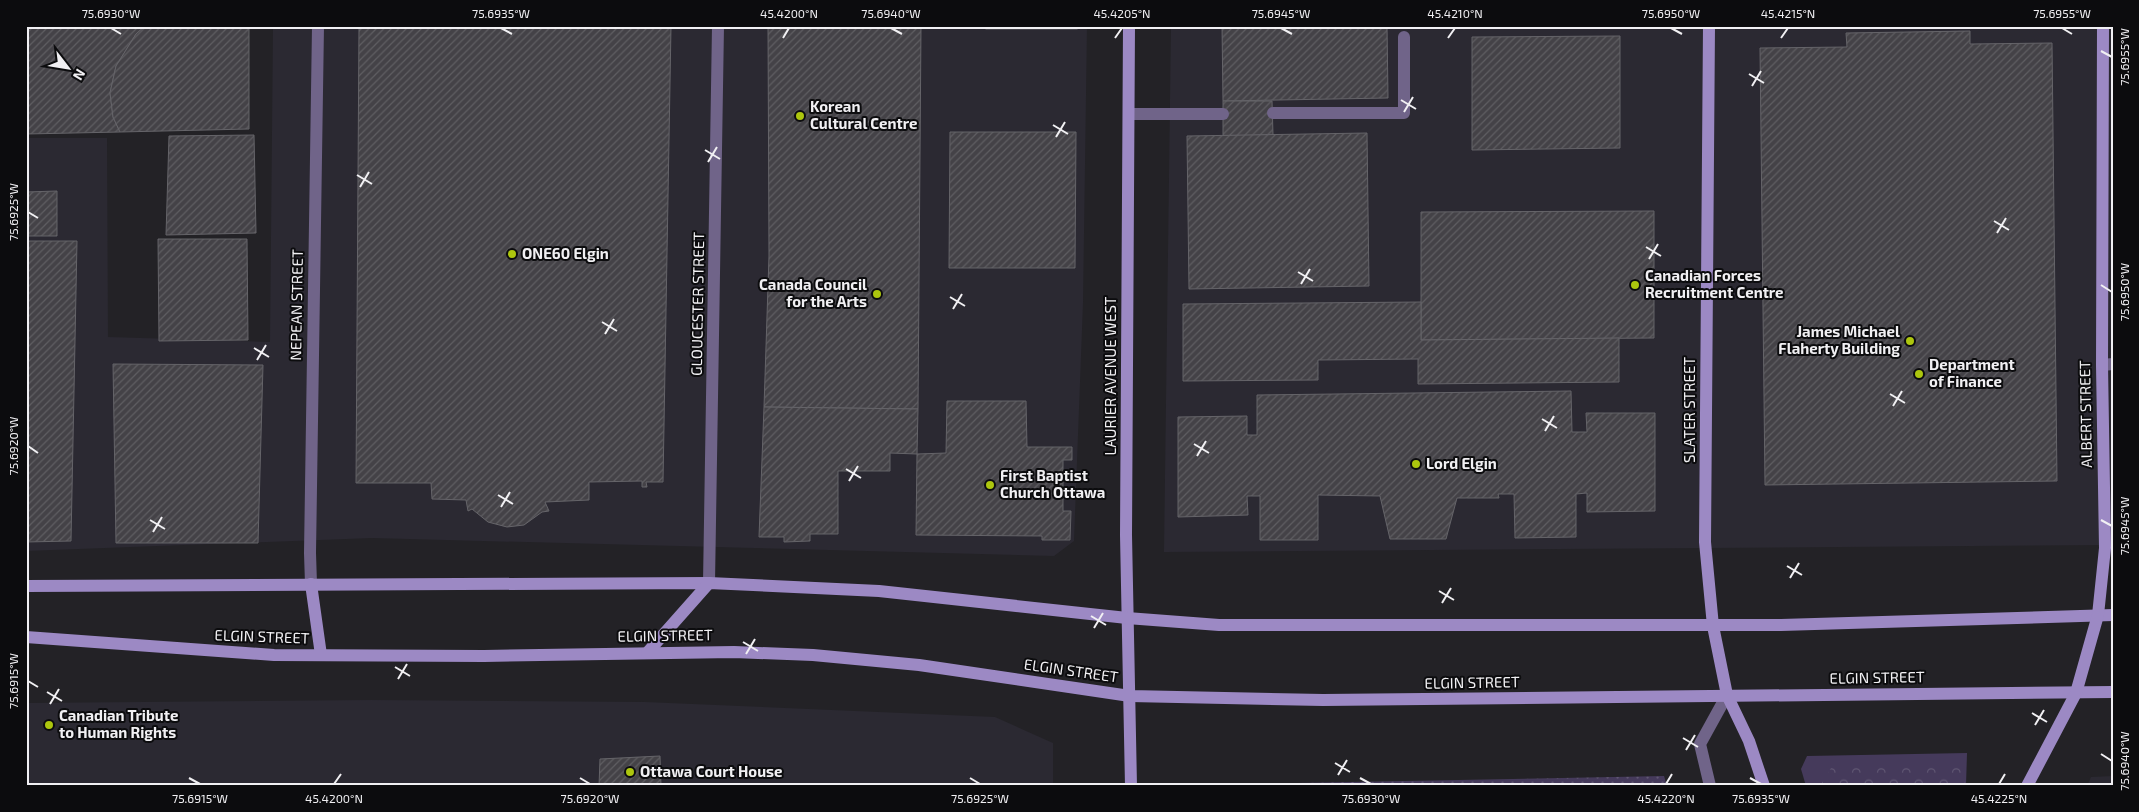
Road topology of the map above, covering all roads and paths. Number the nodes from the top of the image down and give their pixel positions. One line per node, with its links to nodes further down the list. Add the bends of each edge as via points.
1 (318, 26): 13 (street, NEPEAN STREET)
2 (718, 26): 12 (street, GLOUCESTER STREET)
3 (1129, 26): 8 (main road, LAURIER AVENUE WEST)
4 (1709, 26): 18 (main road, SLATER STREET, via 1705,542)
5 (2103, 26): 10 (main road, ALBERT STREET)
6 (1404, 37): 7 (street, via 1404,113)
7 (1273, 113)
8 (1129, 114): 9 (street); 17 (main road, LAURIER AVENUE WEST)
9 (1223, 114)
10 (2107, 339): 11 (main road, ALBERT STREET)
11 (2107, 365): 16 (main road, ALBERT STREET, via 2105,548)
12 (710, 583): 13 (main road); 17 (main road, via 879,591); 20 (main road)
13 (311, 584): 14 (main road); 21 (main road)
14 (26, 586)
15 (2113, 615): 16 (main road)
16 (2098, 616): 18 (main road); 22 (main road, ALBERT STREET)
17 (1127, 618): 18 (main road, via 1218,625); 25 (main road, LAURIER AVENUE WEST)
18 (1713, 626): 24 (main road, SLATER STREET)
19 (26, 637): 21 (main road, ELGIN STREET, via 186,650)
20 (647, 653): 21 (main road, ELGIN STREET); 25 (main road, ELGIN STREET, via 734,652 869,659)
21 (321, 655)
22 (2076, 692): 23 (main road, ELGIN STREET); 24 (main road, ELGIN STREET); 29 (main road, ALBERT STREET)
23 (2113, 692)
24 (1728, 695): 25 (main road, ELGIN STREET, via 1324,700); 27 (street, via 1700,744); 28 (main road, SLATER STREET, via 1749,741)
25 (1130, 696): 26 (main road, LAURIER AVENUE WEST)
26 (1131, 786)
27 (1710, 786)
28 (1764, 786)
29 (2027, 786)

